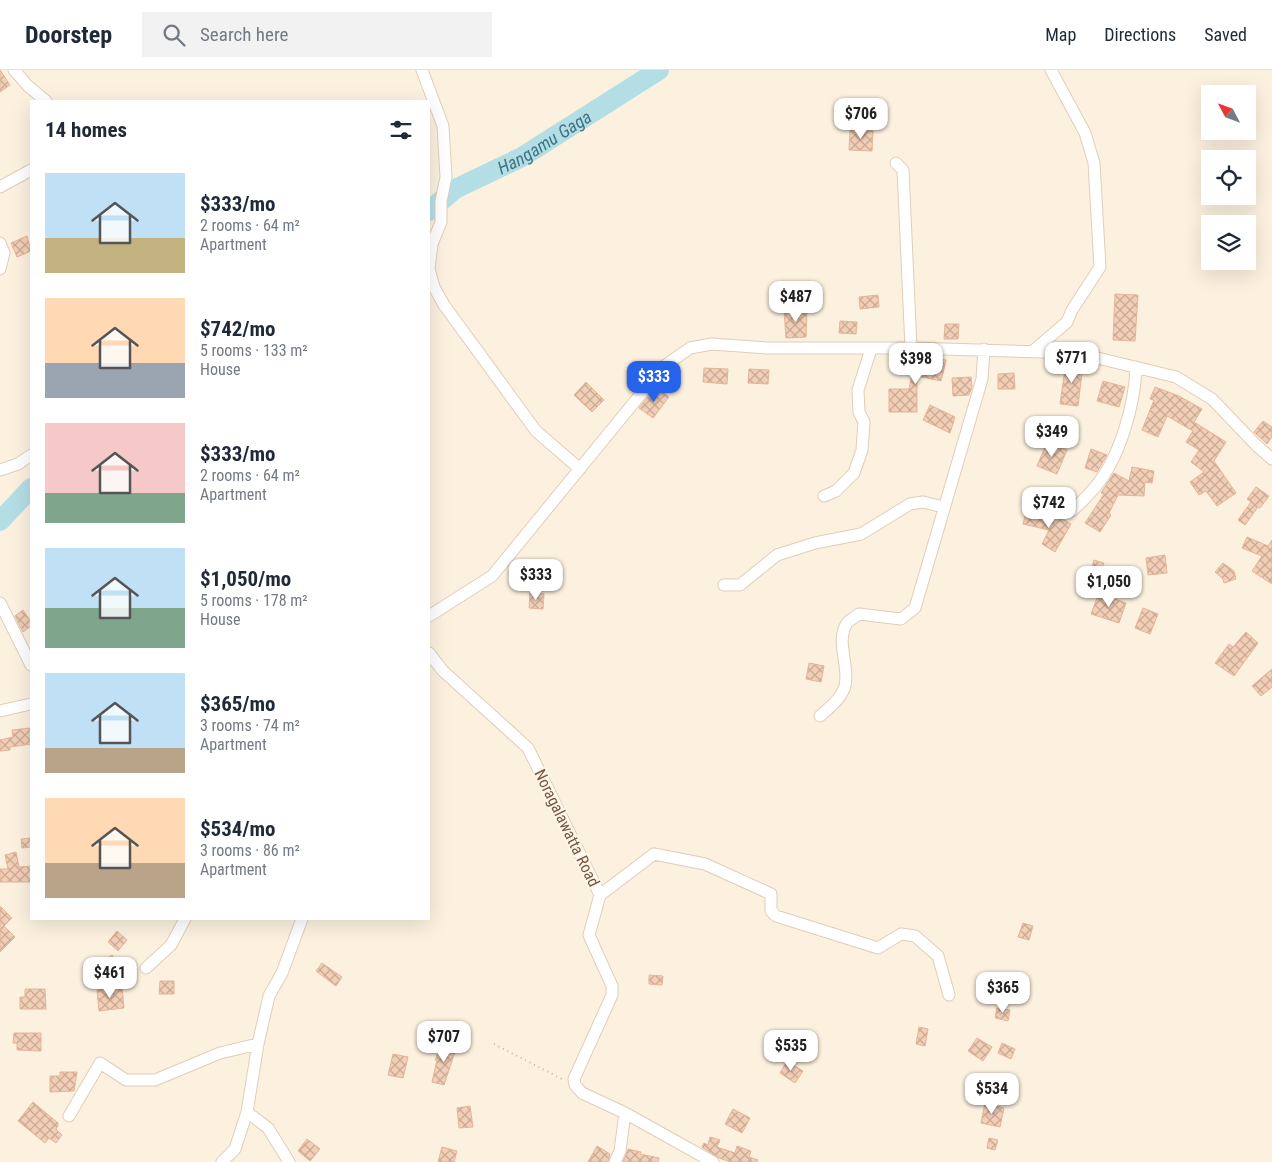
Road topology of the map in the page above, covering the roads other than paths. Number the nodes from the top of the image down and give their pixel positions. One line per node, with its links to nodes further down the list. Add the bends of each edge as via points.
1 (14, 70): 4 (street)
2 (422, 70): 9 (street, via 443,126 446,178 440,201 441,222 432,244)
3 (1050, 70): 15 (street, via 1085,133 1094,163 1100,267 1067,322)
4 (45, 100)
5 (896, 163): 12 (street, via 903,170)
6 (30, 171): 7 (street)
7 (0, 187)
8 (0, 243): 10 (street, via 4,253)
9 (430, 261)
10 (0, 269)
11 (430, 273): 19 (street, via 444,305 536,431)
12 (911, 348): 13 (street); 14 (street)
13 (871, 349): 19 (street, via 712,344 690,348 663,367); 21 (street, via 858,390 859,412 864,422 862,450 854,473 836,491)
14 (984, 349): 15 (street); 22 (street, via 982,379)
15 (1033, 351): 16 (street, via 1077,353)
16 (1136, 367): 18 (street, via 1176,377 1212,400); 23 (street, via 1122,437 1097,485)
17 (30, 456): 20 (street)
18 (1272, 459)
19 (580, 469): 26 (street, via 492,576)
20 (0, 470)
21 (824, 496)
22 (943, 508): 24 (street, via 923,502 910,504 861,534 777,555 740,585); 31 (street, via 915,608 901,619 860,614 847,623 842,638 847,674 845,687)
23 (1072, 511)
24 (724, 585)
25 (0, 603): 28 (street)
26 (430, 615)
27 (430, 654): 32 (street, Noragalawatta Road, via 443,671 528,748)
28 (30, 663)
29 (30, 704): 30 (street)
30 (0, 712)
31 (820, 716)
32 (600, 895): 36 (street, via 654,854 705,864 771,894 771,911 776,916 878,948 901,934 915,936 938,956); 39 (street, Noragalawatta Road, via 589,935 612,986 612,995 574,1079 582,1093)
33 (184, 920): 35 (street, via 171,945)
34 (302, 920): 37 (street, via 282,973 269,996)
35 (146, 968)
36 (949, 995)
37 (258, 1044): 38 (street); 40 (street, via 220,1053 155,1080 126,1080 100,1064)
38 (247, 1112): 41 (street, via 235,1149); 42 (street, via 268,1128)
39 (625, 1114): 43 (street, via 620,1151); 44 (street)
40 (69, 1116)
41 (222, 1162)
42 (289, 1162)
43 (615, 1162)
44 (713, 1162)

